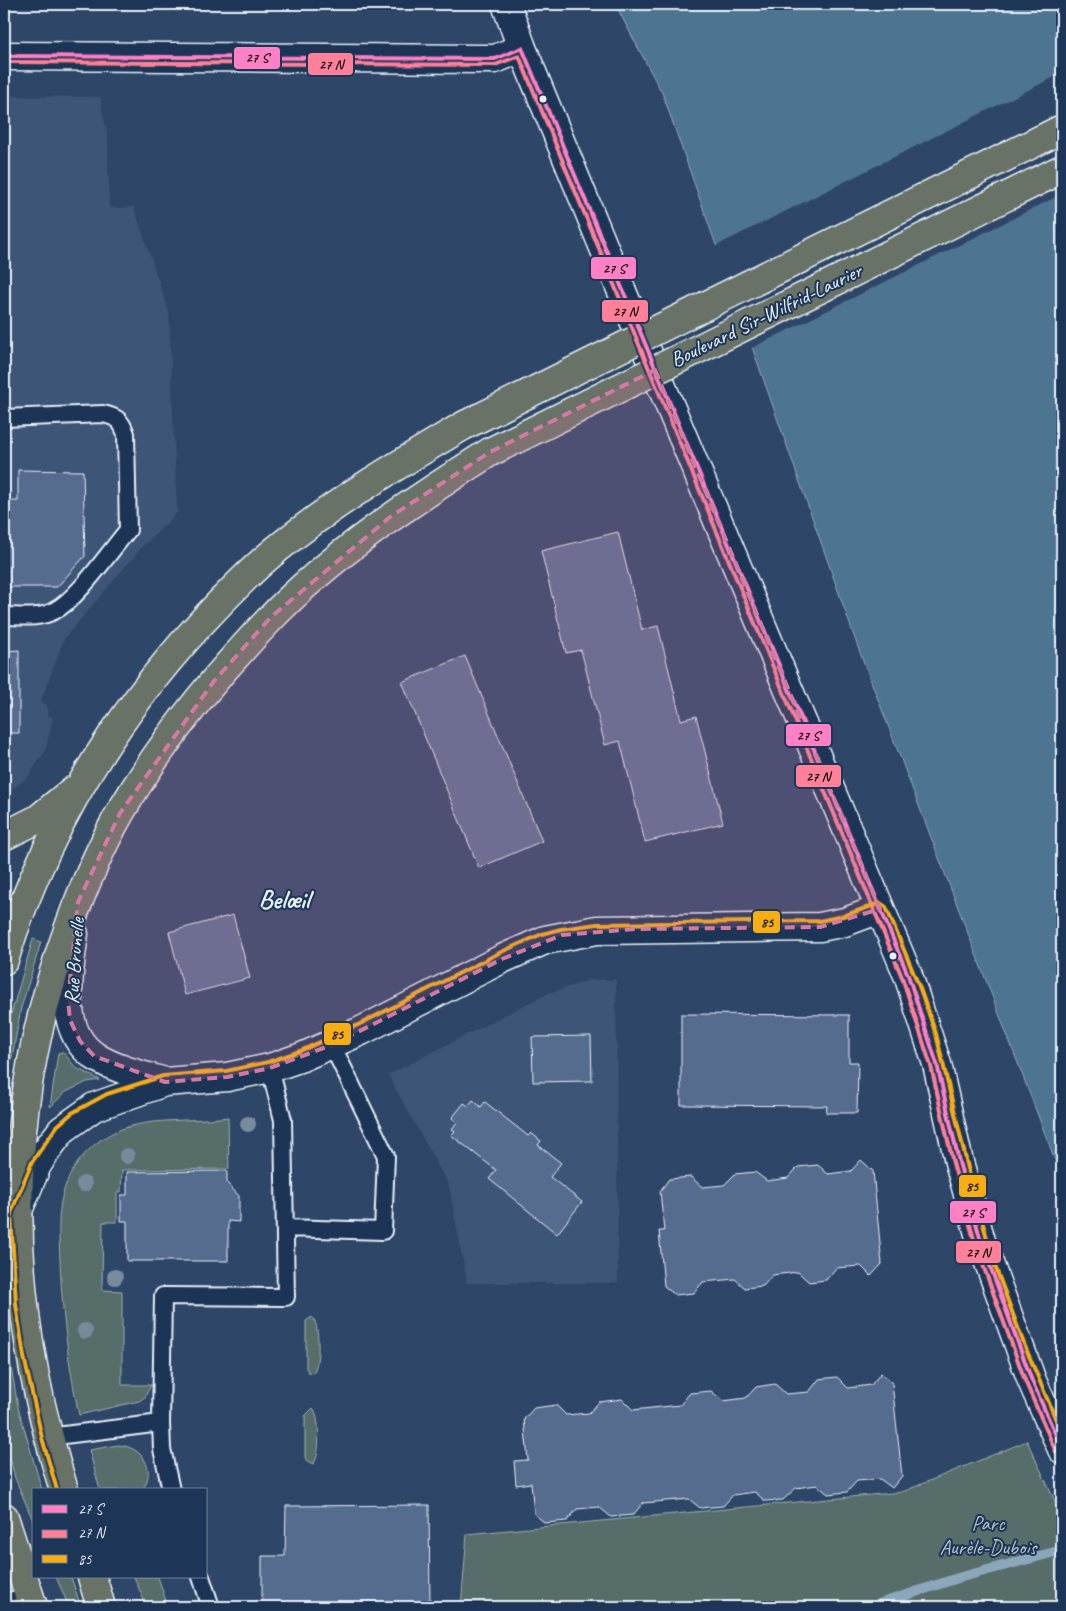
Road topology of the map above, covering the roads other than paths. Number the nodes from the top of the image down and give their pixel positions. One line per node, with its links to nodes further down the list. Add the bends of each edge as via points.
1 (506, 4): 2 (street)
2 (522, 48): 3 (street, via 495,59); 11 (street)
3 (4, 56)
4 (1062, 129): 8 (main road, Boulevard Sir-Wilfrid-Laurier, bridge, via 463,426 383,473 278,549 239,583 167,660 117,725)
5 (1062, 169): 10 (main road, Boulevard Sir-Wilfrid-Laurier, bridge, via 490,452 390,517 271,617 214,681 158,755 120,813)
6 (4, 418): 7 (lane, via 116,416 126,434 128,530 71,598 54,611 37,616)
7 (4, 616)
8 (79, 786): 9 (main road, via 38,819); 12 (main road, Boulevard Sir-Wilfrid-Laurier, via 49,845)
9 (4, 836)
10 (78, 902): 15 (street, Rue Brunelle, via 68,1000 70,1020 94,1056); 16 (main road, Boulevard Sir-Wilfrid-Laurier, via 52,972 33,1047 20,1124)
11 (880, 909): 13 (street, Rue Brunelle, via 820,927 597,930 562,935 502,959); 20 (street, via 929,1034 981,1241 1032,1381)
12 (4, 960)
13 (332, 1045): 14 (street, Rue Brunelle); 17 (lane, via 386,1156 383,1231)
14 (270, 1068): 15 (street, Rue Brunelle, via 227,1078); 17 (lane, via 283,1120)
15 (165, 1082): 16 (street, Rue Brunelle, via 94,1107 62,1130 37,1165)
16 (17, 1213): 19 (main road, Boulevard Sir-Wilfrid-Laurier, via 22,1304)
17 (285, 1228): 18 (lane, via 286,1297 163,1296)
18 (161, 1423): 19 (lane); 22 (lane, via 162,1449)
19 (48, 1437): 21 (main road, Boulevard Sir-Wilfrid-Laurier)
20 (1062, 1449)
21 (63, 1488)
22 (171, 1488)
23 (4, 1517): 26 (main road)
24 (92, 1578): 28 (main road)
25 (201, 1578): 29 (lane)
26 (32, 1606): 27 (street)
27 (5, 1607)
28 (101, 1607)
29 (211, 1607)

